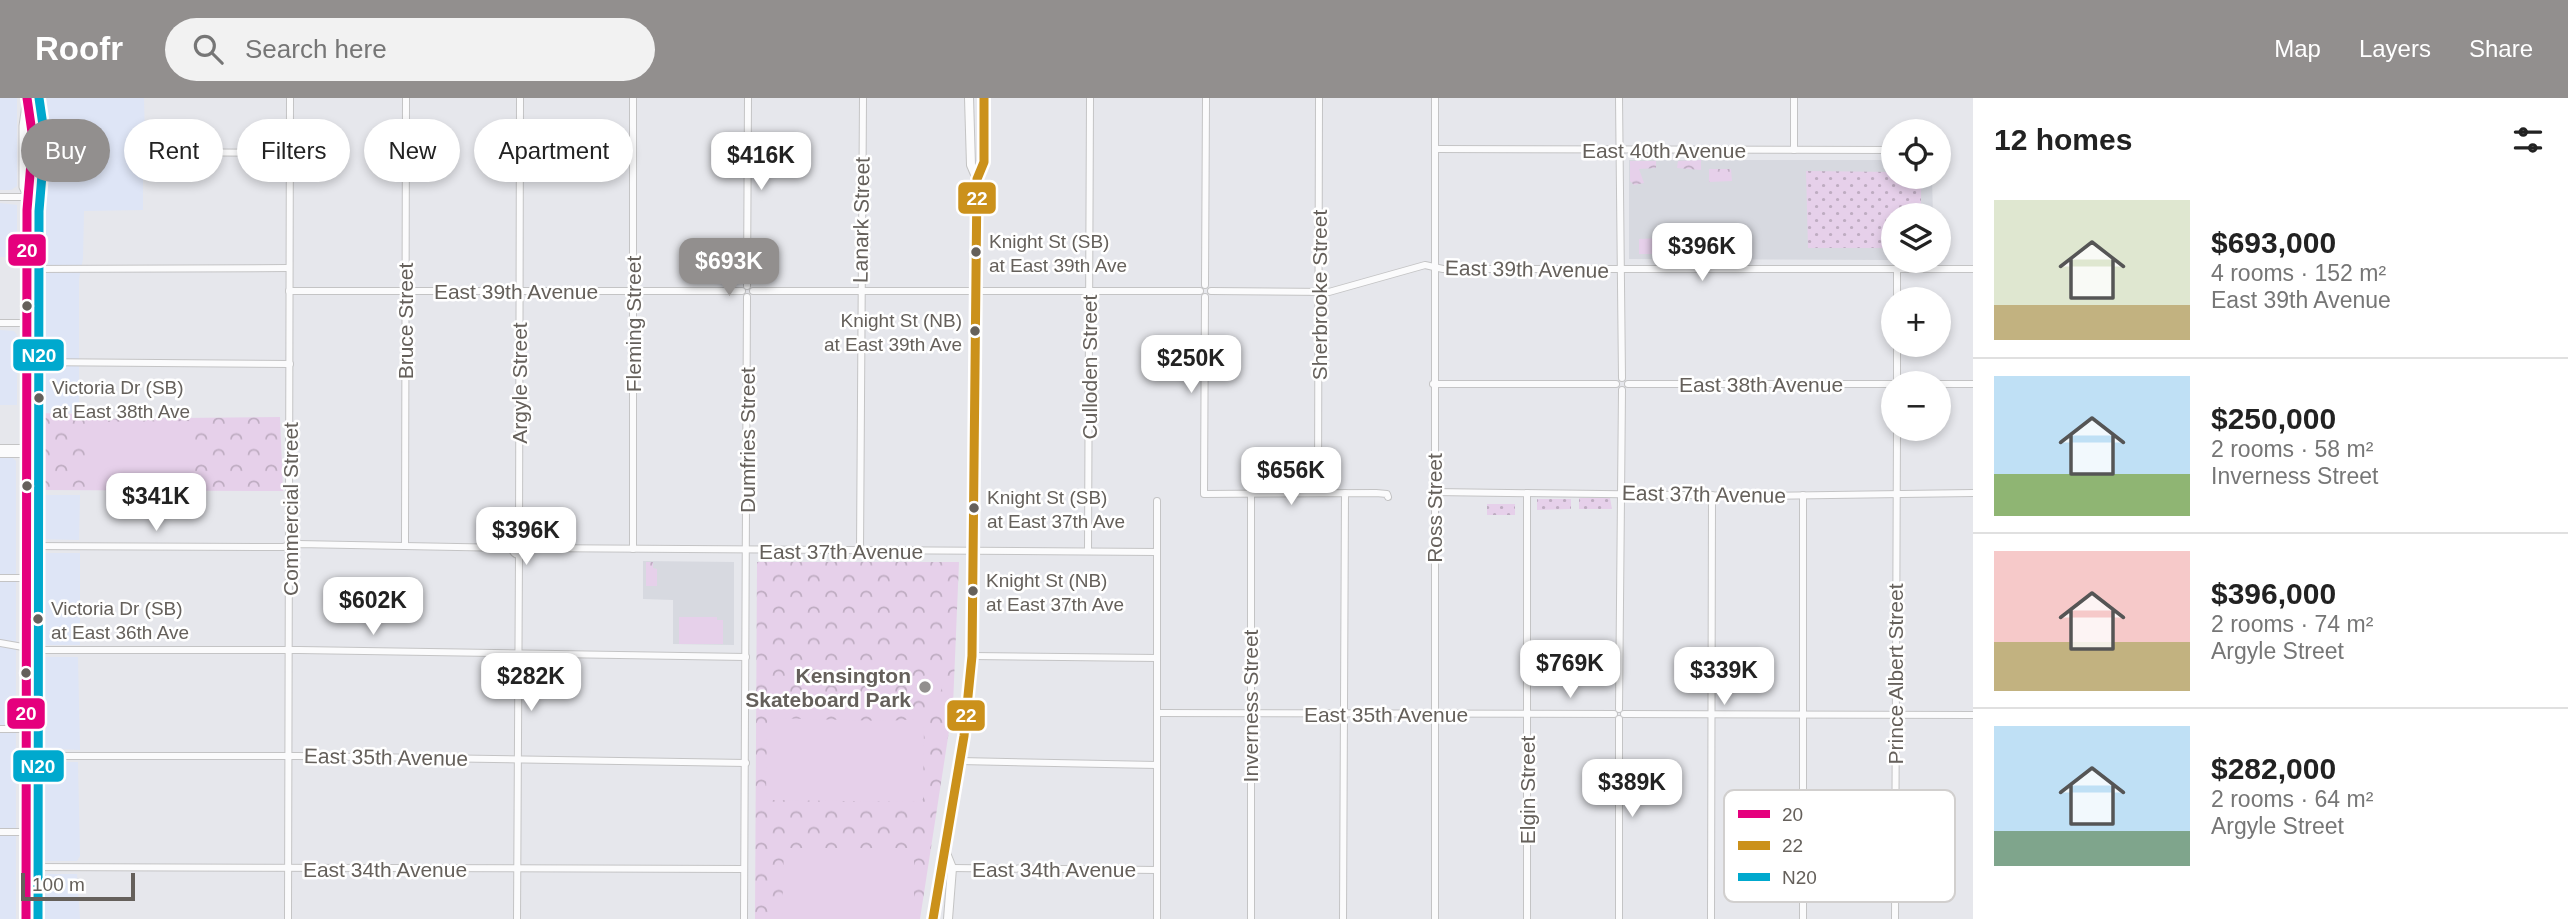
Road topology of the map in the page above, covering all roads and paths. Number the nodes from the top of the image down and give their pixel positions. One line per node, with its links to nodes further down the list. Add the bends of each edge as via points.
1 (27, 98): 23 (street, via 23,126)
2 (290, 98): 16 (street, Commercial Street)
3 (405, 98): 37 (street, Bruce Street)
4 (520, 98): 38 (street, Argyle Street)
5 (633, 98): 39 (street, Fleming Street)
6 (748, 98): 33 (street)
7 (863, 98): 34 (street, Lanark Street)
8 (969, 98): 21 (main road, via 971,164)
9 (984, 98): 21 (main road, via 984,162)
10 (1090, 98): 35 (street, Culloden Street)
11 (1206, 98): 32 (street)
12 (1320, 98): 42 (street, Sherbrooke Street)
13 (1435, 98): 17 (street, Ross Street)
14 (1619, 98): 18 (street)
15 (1794, 98): 19 (street)
16 (290, 119)
17 (1435, 149): 18 (street, East 40th Avenue); 25 (street, Ross Street)
18 (1620, 150): 19 (street, East 40th Avenue); 31 (street)
19 (1794, 150): 20 (street, East 40th Avenue)
20 (1881, 150)
21 (977, 179): 40 (main road)
22 (290, 182): 26 (street, Commercial Street)
23 (27, 196): 24 (street); 27 (street)
24 (0, 197)
25 (1434, 267): 31 (street, East 39th Avenue); 42 (street, East 39th Avenue, via 1425,265); 50 (street, Ross Street)
26 (289, 268): 27 (street); 36 (street, Commercial Street)
27 (27, 269): 45 (street)
28 (1881, 269): 31 (street, East 39th Avenue)
29 (1951, 269): 30 (street, East 39th Avenue)
30 (1973, 269)
31 (1621, 270): 48 (street)
32 (1202, 288): 35 (street, East 39th Avenue); 41 (street); 43 (street)
33 (747, 289): 34 (street, East 39th Avenue); 39 (street, East 39th Avenue); 79 (street, Dumfries Street)
34 (861, 290): 40 (street, East 39th Avenue); 80 (street, Lanark Street)
35 (1090, 290): 40 (street, East 39th Avenue); 82 (street, Culloden Street)
36 (289, 291): 37 (street, East 39th Avenue); 47 (street, Commercial Street)
37 (405, 291): 38 (street, East 39th Avenue); 74 (street, Bruce Street)
38 (519, 291): 39 (street, East 39th Avenue); 72 (street, Argyle Street)
39 (633, 291): 78 (street, Fleming Street)
40 (976, 291): 81 (main road)
41 (1211, 291): 42 (street, East 39th Avenue); 43 (street)
42 (1320, 292): 62 (street, Sherbrooke Street)
43 (1205, 297): 61 (street, via 1204,494)
44 (0, 323): 45 (street)
45 (27, 323): 46 (street)
46 (27, 362): 47 (street); 58 (street)
47 (290, 363): 73 (street, Commercial Street)
48 (1622, 378): 51 (street); 52 (street)
49 (1881, 383): 52 (street, East 38th Avenue)
50 (1433, 384): 51 (street); 60 (street, Ross Street)
51 (1616, 384): 55 (street)
52 (1628, 384): 55 (street)
53 (1951, 384): 54 (street)
54 (1973, 384)
55 (1622, 390): 65 (street)
56 (1898, 441): 67 (street, Prince Albert Street)
57 (0, 448): 58 (street)
58 (27, 451): 59 (street); 75 (street)
59 (0, 454)
60 (1434, 492): 64 (street, East 37th Avenue); 96 (street, Ross Street)
61 (1251, 493): 62 (street); 97 (street, Inverness Street)
62 (1318, 493): 63 (street)
63 (1345, 493): 70 (street, via 1387,494); 95 (street)
64 (1527, 493): 65 (street, East 37th Avenue); 98 (street, Elgin Street)
65 (1620, 493): 68 (street, East 37th Avenue); 99 (street)
66 (1973, 493): 67 (street, East 37th Avenue)
67 (1896, 494): 69 (street, East 37th Avenue); 102 (street, Prince Albert Street)
68 (1712, 495): 69 (street, East 37th Avenue); 100 (street)
69 (1803, 495): 101 (street)
70 (1388, 498)
71 (1157, 501): 83 (street)
72 (519, 542): 76 (street); 77 (street)
73 (289, 545): 74 (street); 75 (street); 89 (street, Commercial Street)
74 (405, 545): 76 (street)
75 (26, 546): 86 (street)
76 (512, 548): 84 (street)
77 (526, 548): 78 (street, East 37th Avenue); 84 (street)
78 (633, 549): 79 (street, East 37th Avenue)
79 (747, 551): 80 (street, East 37th Avenue); 92 (street, Dumfries Street)
80 (860, 551): 81 (street, East 37th Avenue)
81 (973, 551): 82 (street, East 37th Avenue); 91 (main road)
82 (1088, 551): 83 (street, East 37th Avenue)
83 (1157, 552): 93 (street)
84 (519, 555): 90 (street)
85 (0, 578): 86 (street)
86 (26, 578): 88 (street)
87 (0, 643): 88 (street)
88 (26, 647): 89 (street); 105 (street)
89 (289, 650): 90 (street); 107 (street, Commercial Street)
90 (518, 654): 92 (street); 108 (street)
91 (972, 656): 93 (street); 109 (main road)
92 (746, 657): 110 (street, Dumfries Street)
93 (1157, 658): 94 (street)
94 (1157, 713): 97 (street, East 35th Avenue); 111 (street)
95 (1344, 713): 96 (street, East 35th Avenue); 97 (street, East 35th Avenue); 131 (street)
96 (1435, 713): 98 (street, East 35th Avenue); 132 (street, Ross Street)
97 (1250, 714): 130 (street, Inverness Street)
98 (1527, 714): 99 (street, East 35th Avenue); 133 (street, Elgin Street)
99 (1619, 714): 100 (street, East 35th Avenue); 134 (street)
100 (1711, 714): 101 (street, East 35th Avenue); 135 (street)
101 (1803, 714): 102 (street, East 35th Avenue); 112 (street)
102 (1895, 715): 103 (street, East 35th Avenue); 113 (street, Prince Albert Street)
103 (1973, 715)
104 (0, 729): 105 (street)
105 (26, 729): 106 (street)
106 (26, 756): 107 (street, East 35th Avenue); 115 (street)
107 (288, 756): 108 (street, East 35th Avenue); 118 (street, Commercial Street)
108 (517, 760): 110 (street, East 35th Avenue); 121 (street)
109 (960, 761): 111 (street); 116 (main road)
110 (746, 763): 120 (street, Dumfries Street)
111 (1157, 765): 122 (street)
112 (1803, 790)
113 (1895, 790)
114 (0, 832): 115 (street)
115 (26, 832): 117 (street)
116 (946, 853): 119 (main road); 127 (main road)
117 (26, 867): 118 (street, East 34th Avenue); 123 (street)
118 (288, 868): 121 (street, East 34th Avenue); 124 (street, Commercial Street)
119 (952, 868): 122 (street, East 34th Avenue); 128 (main road)
120 (744, 869): 121 (street, East 34th Avenue); 126 (street, Dumfries Street)
121 (517, 870): 125 (street)
122 (1157, 870): 129 (street)
123 (26, 919)
124 (288, 919)
125 (517, 919)
126 (744, 919)
127 (933, 919)
128 (948, 919)
129 (1157, 919)
130 (1251, 919)
131 (1343, 919)
132 (1435, 919)
133 (1527, 919)
134 (1619, 919)
135 (1711, 919)

